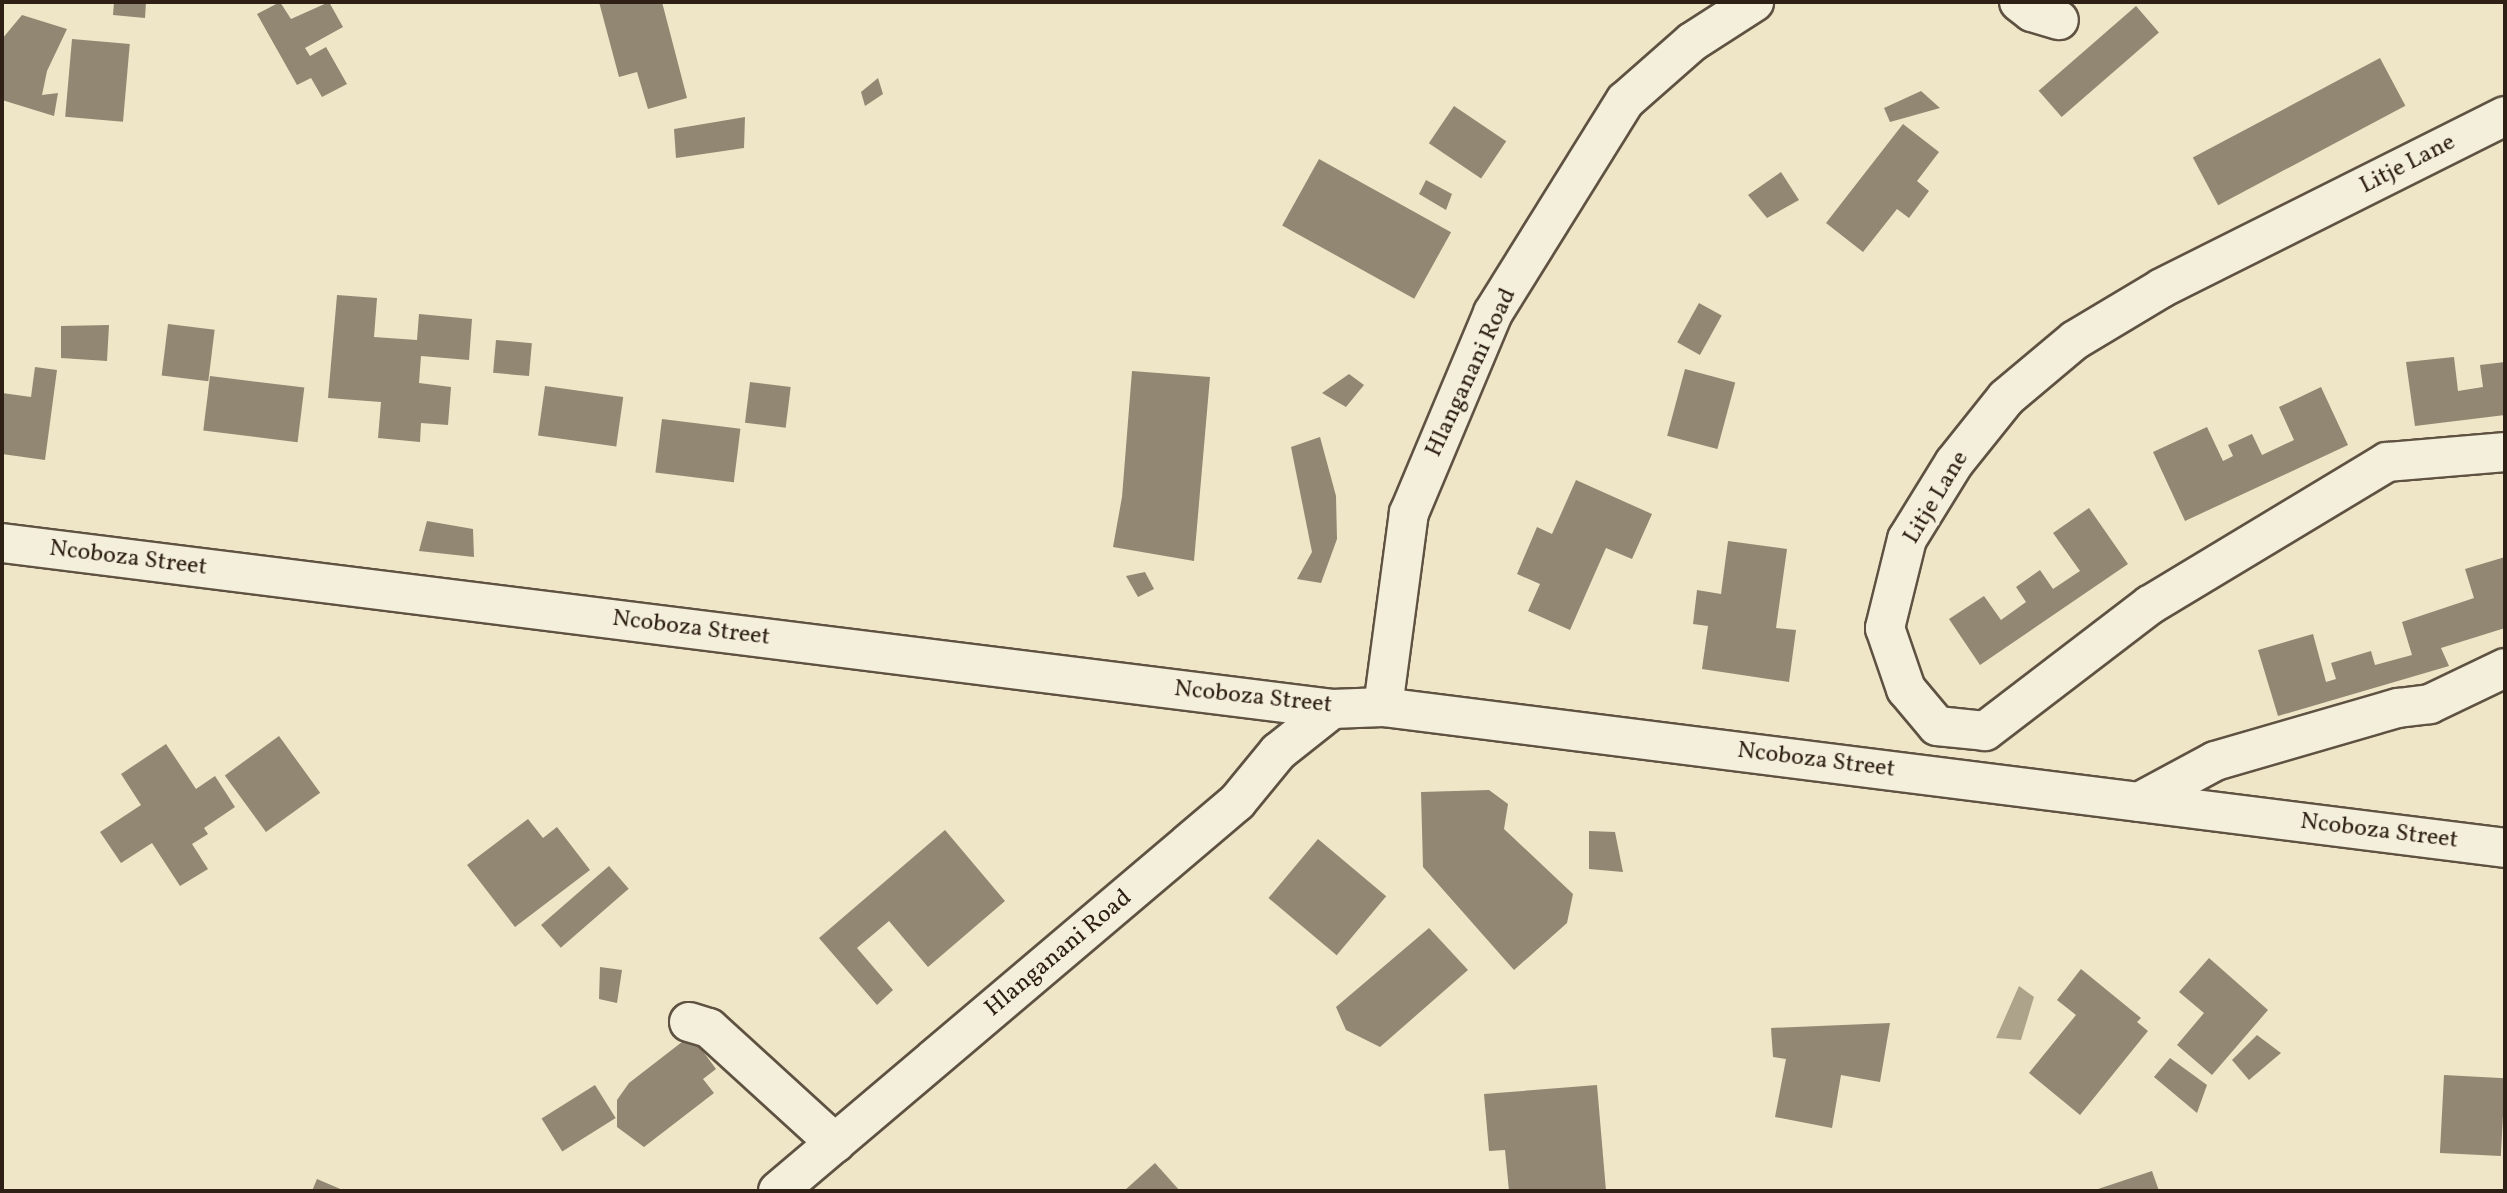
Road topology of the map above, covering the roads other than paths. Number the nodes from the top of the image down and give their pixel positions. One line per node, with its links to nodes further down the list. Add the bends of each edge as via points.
1 (1754, 2): 8 (street, Hlanganani Road, via 1692,42 1625,101 1493,313 1409,513)
2 (2019, 2): 3 (street, via 2032,12)
3 (2059, 20)
4 (2505, 116): 5 (street, Litje Lane, via 2162,288 2075,340 2006,398 1954,463 1907,539 1885,628 1906,689 1937,726 1985,731 2150,605 2387,462)
5 (2505, 452)
6 (2, 543): 9 (street, Ncoboza Street)
7 (2505, 668): 10 (street, via 2430,704 2398,708 2215,761)
8 (1383, 707): 9 (street, Ncoboza Street); 10 (street, Ncoboza Street)
9 (1332, 709): 13 (street, Hlanganani Road, via 1278,752 1237,802)
10 (2139, 802): 11 (street, Ncoboza Street)
11 (2505, 848)
12 (689, 1022): 13 (street, via 709,1028)
13 (835, 1143): 14 (street, Hlanganani Road)
14 (778, 1191)

